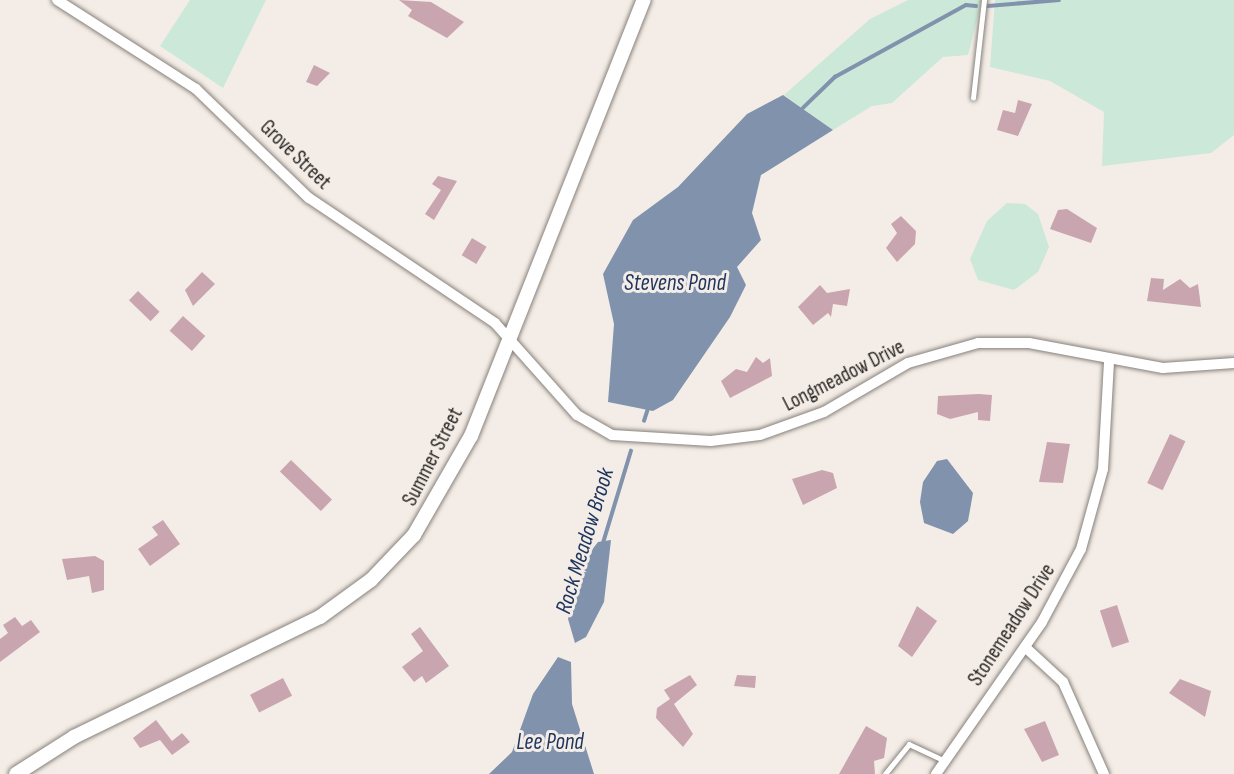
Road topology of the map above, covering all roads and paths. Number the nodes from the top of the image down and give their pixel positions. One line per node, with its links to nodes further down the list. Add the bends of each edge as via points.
1 (57, 0): 5 (street, Grove Street, via 188,82 309,198)
2 (644, 0): 5 (main road, Summer Street)
3 (985, 0): 4 (lane)
4 (974, 97)
5 (509, 336): 6 (street, Longmeadow Drive, via 586,422 612,435 667,441 727,440 792,426 908,363 961,346 1029,343); 10 (main road, Summer Street, via 437,504 371,580 291,633 74,737)
6 (1109, 361): 7 (street, Longmeadow Drive, via 1191,369); 8 (street, Stonemeadow Drive, via 1094,513 1071,572)
7 (1234, 363)
8 (1025, 648): 9 (street, Stonemeadow Drive); 13 (street, via 1063,682)
9 (944, 760): 11 (lane, via 909,744); 12 (street, Stonemeadow Drive)
10 (16, 774)
11 (885, 774)
12 (936, 774)
13 (1104, 774)

